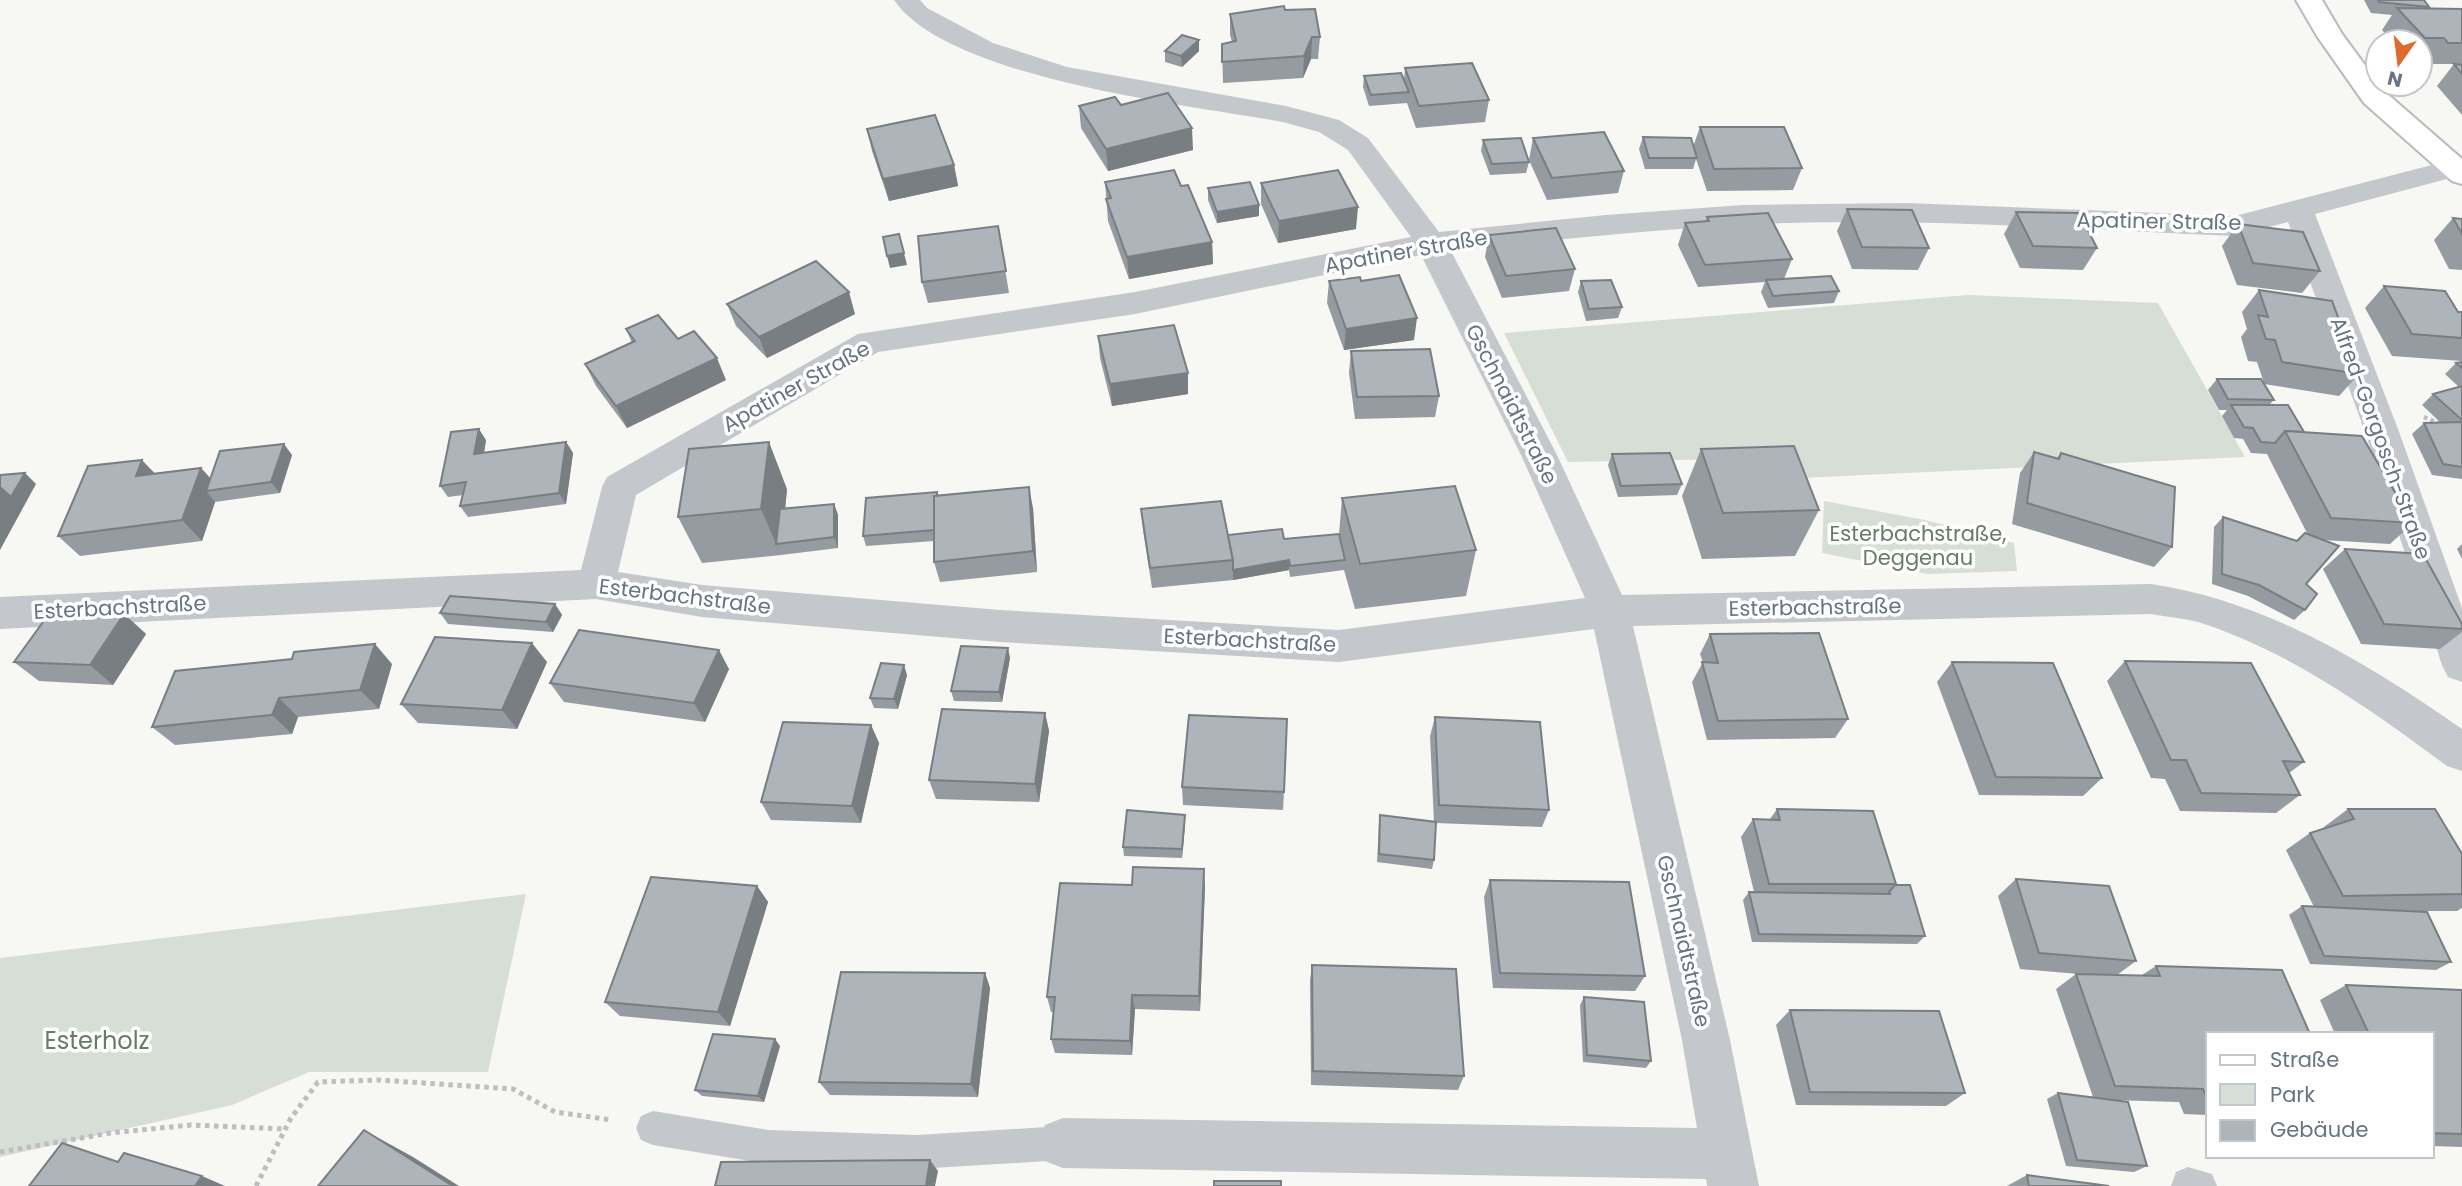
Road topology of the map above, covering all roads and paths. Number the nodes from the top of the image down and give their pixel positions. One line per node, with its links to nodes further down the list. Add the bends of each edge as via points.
1 (907, 0): 5 (street, Gschnaidtstraße, via 918,14 984,48 1062,74 1286,114 1329,126 1358,144)
2 (2309, 0): 3 (main road, via 2374,97)
3 (2458, 172): 4 (street, Apatiner Straße)
4 (2299, 211): 5 (street, Apatiner Straße, via 2235,226 1907,213 1743,215); 11 (street, Alfred-Gorgosch-Straße, via 2381,429)
5 (1431, 243): 8 (street, Apatiner Straße, via 1135,303 870,342 620,487); 9 (street, Gschnaidtstraße, via 1539,455)
6 (2424, 417): 7 (path)
7 (2444, 425)
8 (596, 584): 9 (street, Esterbachstraße, via 702,601 1000,626 1339,646); 10 (street, Esterbachstraße)
9 (1611, 611): 12 (street, Esterbachstraße, via 2151,599 2207,609 2307,652 2395,703); 18 (street, Gschnaidtstraße, via 1706,1040)
10 (0, 613)
11 (2462, 665)
12 (2462, 753)
13 (615, 1121): 15 (path, via 555,1112 513,1089 367,1080 318,1082)
14 (653, 1128): 16 (lane, via 768,1147 917,1152)
15 (285, 1129): 17 (path, via 191,1125); 19 (path)
16 (1063, 1143): 18 (street, Gschnaidtstraße)
17 (0, 1152)
18 (1730, 1170)
19 (256, 1186)

